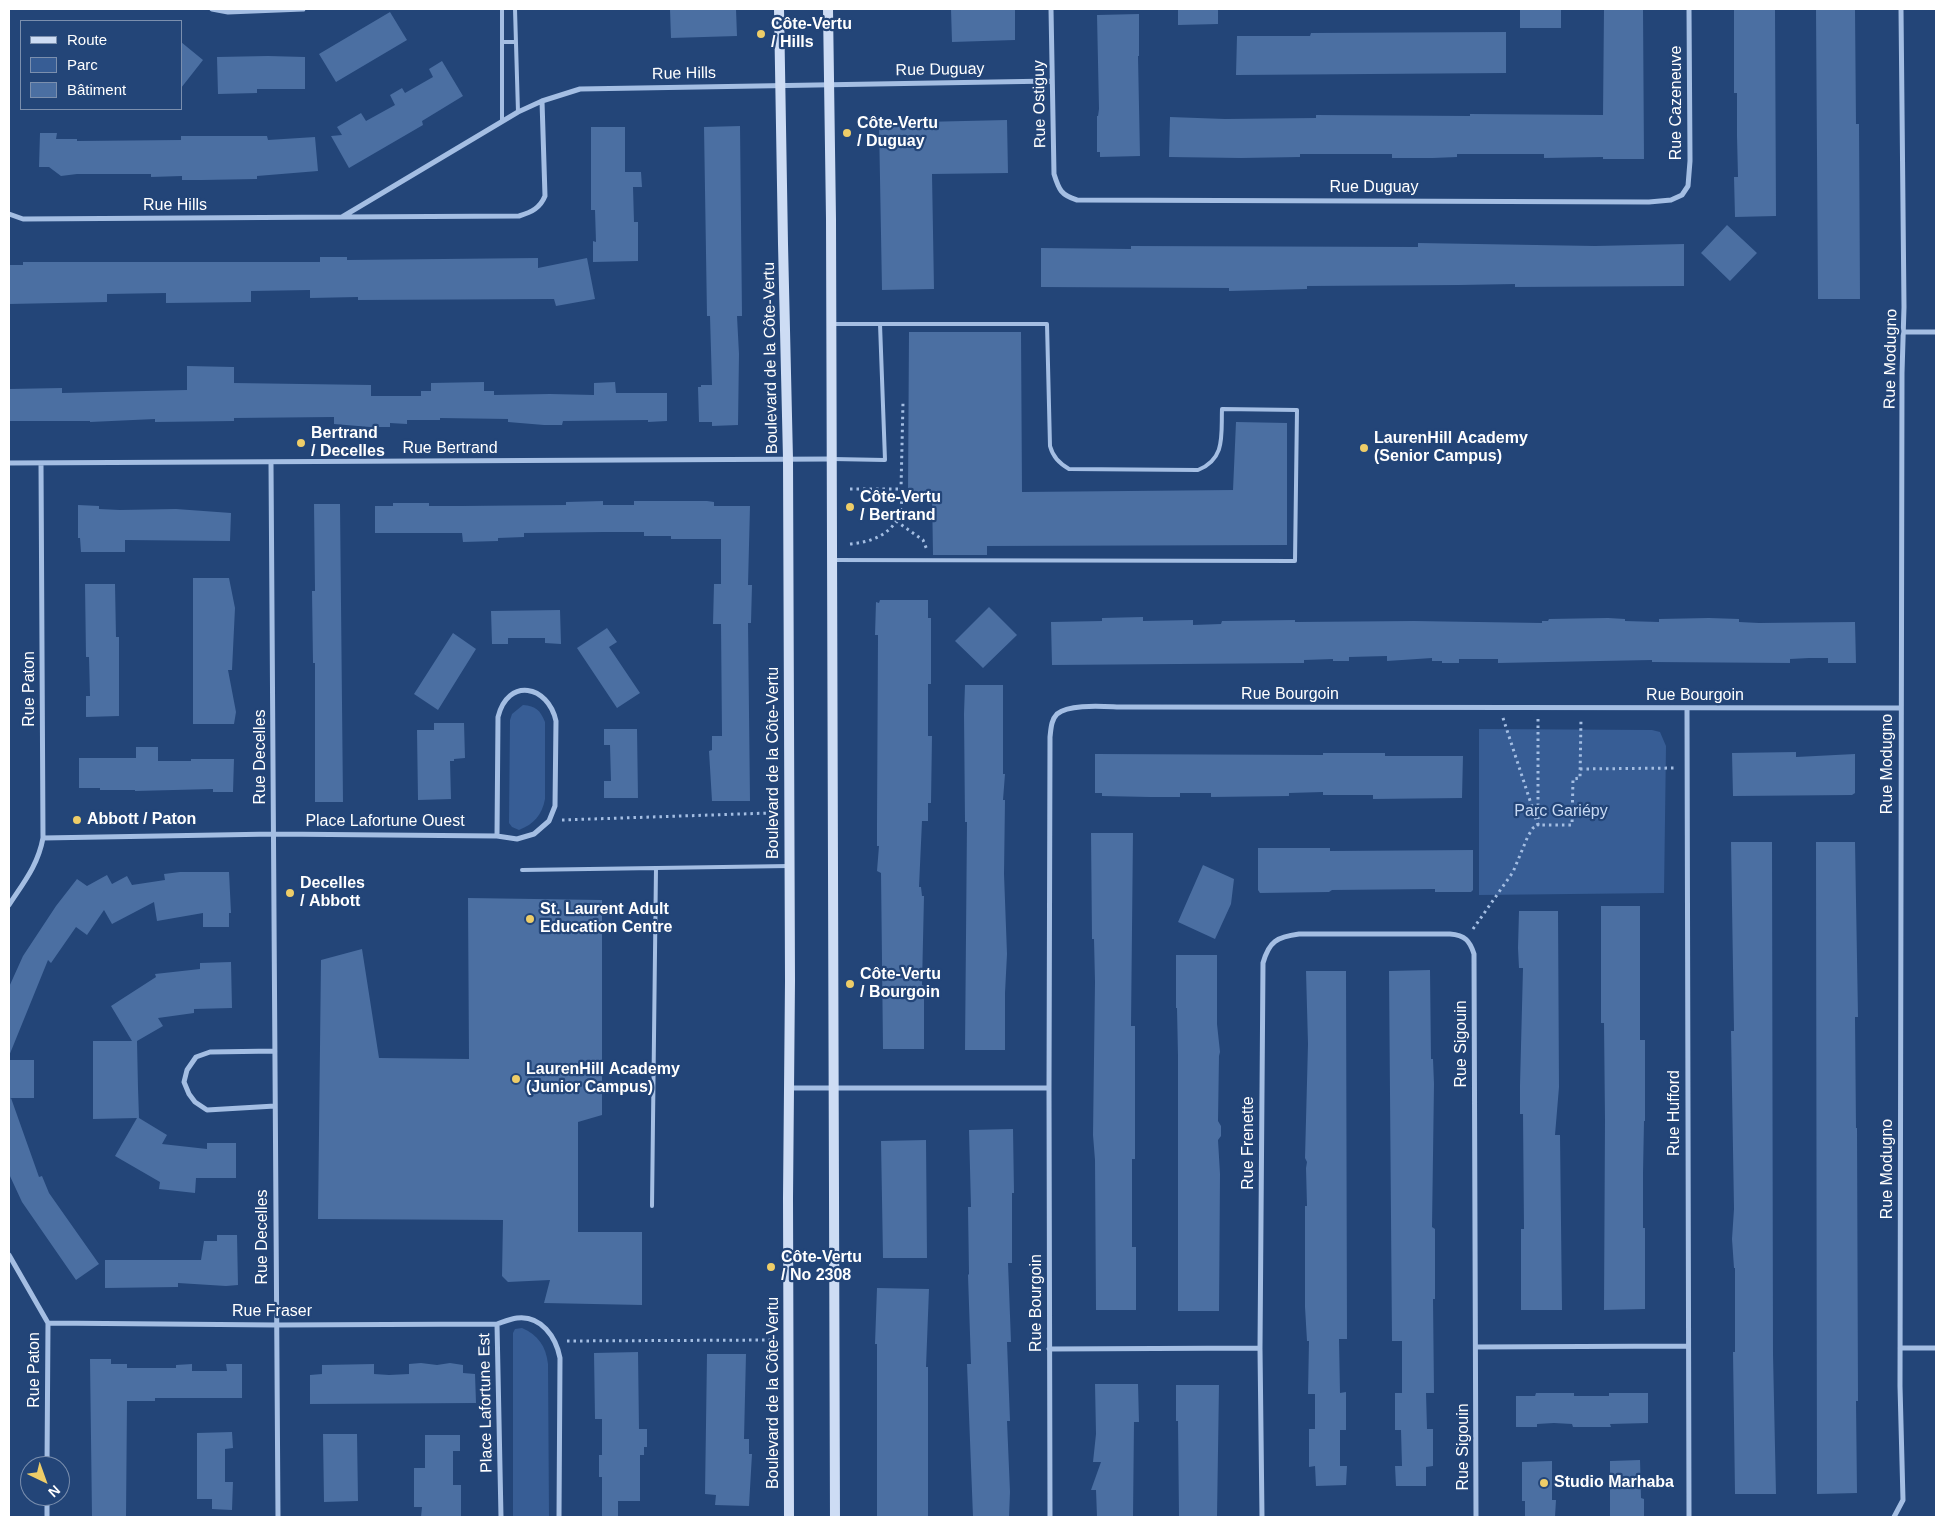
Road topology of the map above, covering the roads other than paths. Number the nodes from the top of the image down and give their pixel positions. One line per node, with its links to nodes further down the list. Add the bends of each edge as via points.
1 (212, 9): 2 (street, via 228,12)
2 (303, 9)
3 (502, 9): 10 (lane)
4 (515, 9): 11 (lane)
5 (779, 9): 14 (main road, Boulevard de la Côte-Vertu)
6 (828, 9): 13 (main road)
7 (1051, 9): 12 (street, Rue Ostiguy)
8 (1689, 9): 18 (street, Rue Cazeneuve, via 1690,175)
9 (1901, 9): 24 (street, Rue Modugno)
10 (502, 42): 11 (lane); 17 (lane)
11 (516, 42): 16 (lane)
12 (1052, 81): 13 (street, Rue Duguay); 19 (street, Rue Ostiguy, via 1054,174)
13 (829, 84): 14 (street, Rue Hills); 22 (main road)
14 (780, 86): 15 (street, Rue Hills, via 580,89); 26 (main road, Boulevard de la Côte-Vertu)
15 (542, 101): 16 (street, Rue Hills); 21 (street, Rue Hills, via 545,196 529,213 519,216)
16 (518, 112): 17 (street, Rue Hills)
17 (502, 122): 21 (street, Rue Hills)
18 (1682, 195): 19 (street, Rue Duguay, via 1660,202 1077,200)
19 (1065, 196)
20 (9, 214): 21 (street, Rue Hills, via 23,219)
21 (342, 217)
22 (830, 324): 23 (lane); 27 (main road)
23 (880, 324): 27 (lane, via 885,460); 31 (lane, via 1047,324 1050,446 1053,456 1069,469 1198,470 1208,466 1221,448 1222,409 1297,410 1295,562)
24 (1904, 332): 25 (street); 32 (street, Rue Modugno)
25 (1936, 332)
26 (788, 458): 27 (street, Rue Bertrand); 30 (street, Rue Bertrand); 37 (main road, Boulevard de la Côte-Vertu)
27 (832, 459): 31 (main road)
28 (9, 463): 29 (street, Rue Bertrand)
29 (41, 463): 30 (street, Rue Bertrand); 36 (street, Rue Paton)
30 (271, 463): 34 (street, Rue Decelles)
31 (832, 560): 43 (main road)
32 (1901, 708): 33 (street, Rue Bourgoin); 55 (street, Rue Modugno)
33 (1687, 709): 45 (street, Rue Bourgoin, via 1066,709 1056,715 1050,737); 52 (street, Rue Hufford)
34 (274, 834): 35 (street, Place Lafortune Ouest); 36 (street, Place Lafortune Ouest); 42 (street, Rue Decelles)
35 (497, 836): 35 (street, Place Lafortune Ouest, via 517,839 534,834 549,820 556,806 556,721 546,699 533,691 521,690 510,694 501,705 498,717)
36 (43, 838): 40 (street, Rue Paton, via 34,868)
37 (789, 866): 38 (lane); 44 (main road, Boulevard de la Côte-Vertu)
38 (656, 868): 39 (lane); 47 (lane)
39 (522, 870)
40 (9, 904)
41 (1466, 938): 53 (street, Rue Frenette, via 1460,934 1299,934 1284,936 1273,942 1266,952 1263,963); 54 (street, Rue Sigouin, via 1474,954)
42 (275, 1052): 46 (street, Rue Decelles); 46 (street, via 210,1052 196,1058 187,1070 184,1082 195,1102 207,1110)
43 (834, 1087): 44 (street); 45 (street); 63 (main road)
44 (789, 1088): 62 (main road, Boulevard de la Côte-Vertu)
45 (1049, 1088): 57 (street, Rue Bourgoin)
46 (275, 1106): 51 (street, Rue Decelles)
47 (652, 1206)
48 (9, 1255): 49 (street, Rue Paton)
49 (48, 1323): 51 (street, Rue Fraser); 58 (street, Rue Paton)
50 (497, 1324): 51 (street, Rue Fraser); 60 (street, Place Lafortune Est); 61 (street, Place Lafortune Est, via 530,1318 540,1323 555,1342 560,1358)
51 (276, 1325): 59 (street, Rue Decelles)
52 (1688, 1346): 54 (street); 67 (street, Rue Hufford)
53 (1260, 1348): 57 (street); 65 (street, Rue Frenette)
54 (1476, 1348): 66 (street, Rue Sigouin)
55 (1900, 1348): 56 (street); 68 (street, Rue Modugno, via 1903,1500)
56 (1936, 1348)
57 (1049, 1349): 64 (street, Rue Bourgoin)
58 (47, 1456)
59 (278, 1517)
60 (502, 1517)
61 (559, 1517)
62 (789, 1517)
63 (835, 1517)
64 (1050, 1517)
65 (1262, 1517)
66 (1476, 1517)
67 (1689, 1517)
68 (1894, 1517)

